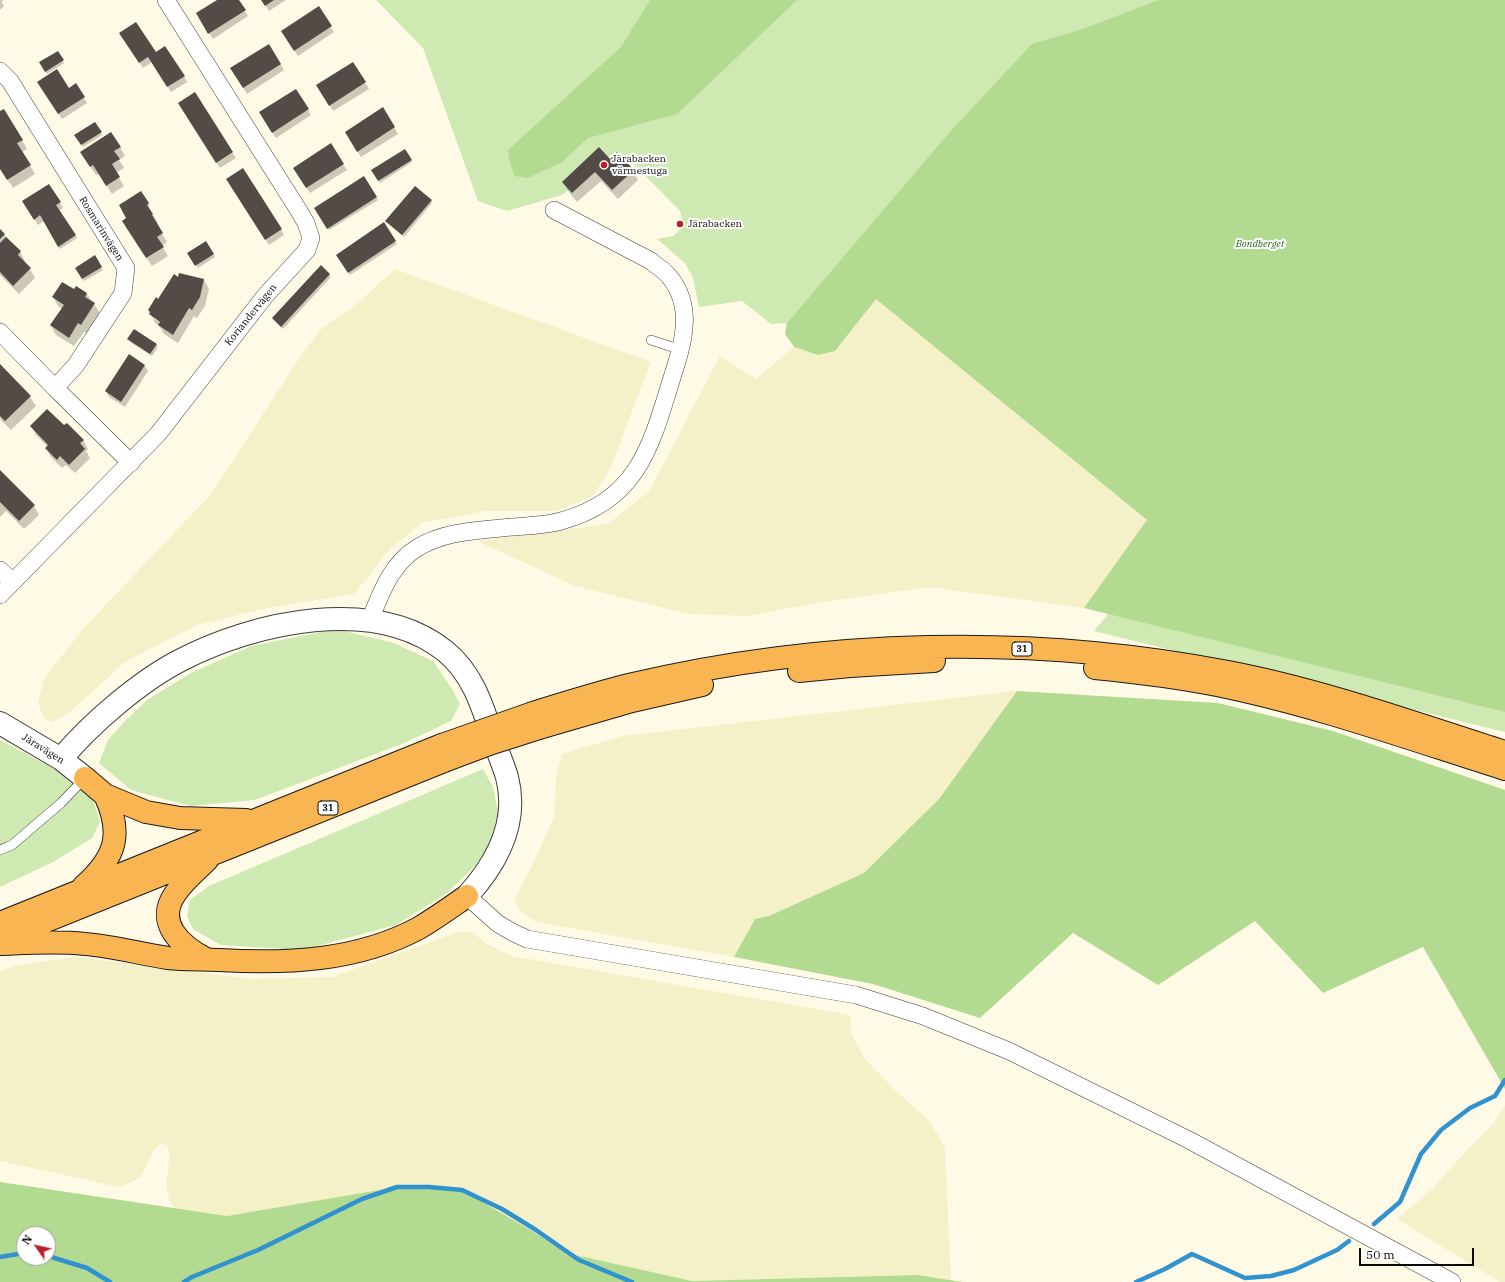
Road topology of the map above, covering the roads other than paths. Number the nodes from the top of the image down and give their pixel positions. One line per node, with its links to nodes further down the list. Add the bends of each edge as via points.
1 (166, 0): 8 (street, Koriandervägen, via 299,211 311,238 307,250 265,296 158,434)
2 (0, 71): 7 (street, Rosmarinvägen, via 10,81 126,268 123,293 76,365)
3 (554, 210): 6 (street, via 651,261 665,272 680,297 685,315)
4 (0, 332): 7 (street)
5 (651, 340): 6 (lane)
6 (681, 350): 12 (street, via 650,446 635,472 620,490 603,504 560,522 460,532 436,538 416,548 392,573)
7 (55, 388): 8 (street)
8 (131, 463): 10 (street, Koriandervägen)
9 (0, 570): 10 (street)
10 (12, 582): 11 (street, Koriandervägen)
11 (0, 594)
12 (370, 620): 17 (street, via 330,619 255,631 218,643 180,660 124,699 80,737); 25 (street, via 413,632 436,644 459,664 478,693 507,778 510,800 506,835 498,854)
13 (536, 720): 15 (highway, 31, via 635,684 706,669 833,652 894,648 1009,648 1133,657 1229,672 1327,696); 16 (highway, 31, bridge, via 492,743); 18 (highway, 31, via 731,680 850,666 980,662 1090,668 1217,686 1323,712)
14 (0, 723): 17 (street, Järavägen)
15 (1505, 752)
16 (443, 753): 21 (highway, 31); 23 (highway, 31)
17 (61, 759): 19 (street, Järavägen)
18 (1505, 769)
19 (85, 778): 20 (highway); 22 (lane, via 61,803 12,845)
20 (105, 795): 21 (highway, via 134,808 164,816); 24 (highway, via 114,820 114,844 110,856 101,868)
21 (255, 820): 24 (highway, 31)
22 (0, 850)
23 (213, 854): 27 (highway, 31); 29 (highway, via 174,894 168,912 174,934 182,944)
24 (79, 890): 26 (highway, 31)
25 (467, 896): 29 (highway, via 396,939 348,954 262,962); 30 (street, via 497,923 527,938 856,995 923,1016 1009,1051 1189,1140)
26 (0, 923)
27 (0, 939)
28 (0, 944): 29 (highway, via 83,944 168,958)
29 (207, 959)
30 (1452, 1282)

